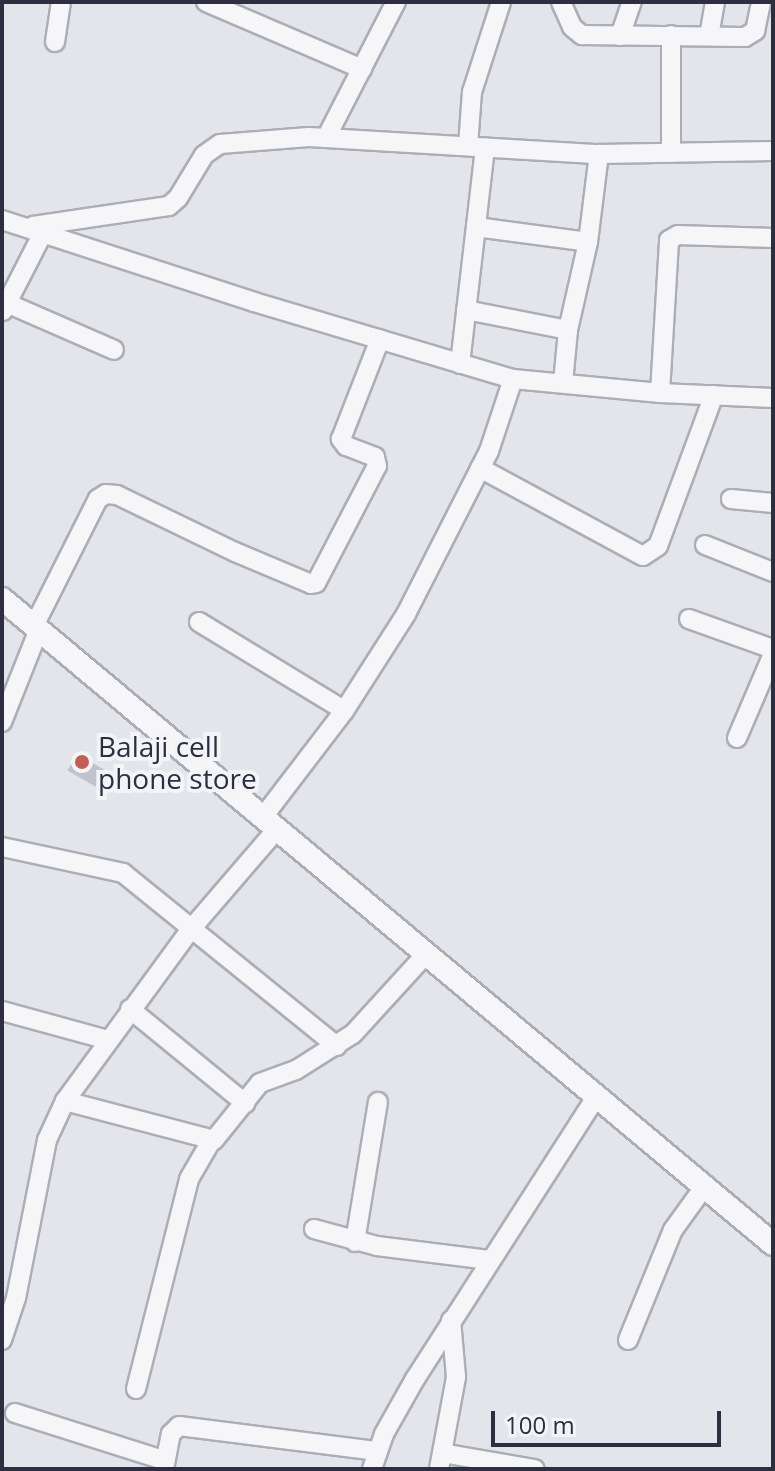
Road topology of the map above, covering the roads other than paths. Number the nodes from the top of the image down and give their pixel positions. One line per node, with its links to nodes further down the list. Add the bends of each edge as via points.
1 (61, 2): 12 (street)
2 (206, 2): 13 (street)
3 (396, 2): 13 (street)
4 (501, 2): 15 (street, via 472,92)
5 (561, 2): 10 (street, via 578,34)
6 (632, 2): 10 (street)
7 (715, 2): 11 (street)
8 (761, 2): 11 (street, via 753,36)
9 (671, 35): 10 (street); 11 (street); 17 (street)
10 (620, 36)
11 (709, 36)
12 (55, 42)
13 (362, 69): 14 (street)
14 (326, 138): 15 (street); 21 (street, via 220,144 204,155 169,206)
15 (476, 146): 18 (street); 20 (street)
16 (773, 151): 17 (street)
17 (671, 153): 18 (street)
18 (599, 154): 23 (street)
19 (2, 220): 21 (street)
20 (476, 227): 23 (street); 25 (street)
21 (34, 230): 24 (street); 27 (street)
22 (773, 238): 32 (street, via 678,235 669,240)
23 (588, 242): 26 (street)
24 (4, 306): 28 (street)
25 (466, 310): 26 (street); 29 (street)
26 (568, 330): 31 (street)
27 (380, 339): 29 (street); 43 (street, via 341,439 375,457 377,466 316,583 106,494 98,499)
28 (114, 350)
29 (460, 364): 30 (street)
30 (513, 379): 31 (street); 35 (street)
31 (563, 383): 32 (street)
32 (660, 393): 33 (street)
33 (714, 395): 34 (street); 35 (street, via 658,546 643,556)
34 (773, 398)
35 (480, 468): 45 (street, via 420,591)
36 (731, 499): 37 (street)
37 (773, 503)
38 (705, 545): 39 (street)
39 (773, 572)
40 (2, 599): 43 (street)
41 (689, 619): 44 (street)
42 (199, 622): 45 (street)
43 (37, 628): 46 (street); 48 (street)
44 (773, 651): 47 (street)
45 (344, 710): 48 (street)
46 (2, 722)
47 (737, 738)
48 (270, 823): 50 (street); 51 (street)
49 (2, 847): 50 (street, via 123,873)
50 (191, 929): 52 (street); 55 (street)
51 (426, 954): 55 (street); 56 (street)
52 (130, 1009): 54 (street); 59 (street)
53 (2, 1011): 54 (street)
54 (108, 1040): 57 (street)
55 (337, 1046): 59 (street, via 296,1070 262,1081)
56 (596, 1097): 61 (street); 65 (street)
57 (65, 1101): 60 (street); 66 (street, via 47,1140)
58 (378, 1102): 63 (street)
59 (245, 1103): 60 (street)
60 (211, 1141): 70 (street, via 189,1179)
61 (704, 1187): 64 (street); 69 (street, via 673,1230)
62 (314, 1229): 63 (street)
63 (355, 1242): 65 (street)
64 (773, 1244)
65 (489, 1260): 67 (street)
66 (9, 1296): 68 (street)
67 (451, 1320): 72 (street); 73 (street, via 456,1377)
68 (2, 1340)
69 (628, 1340)
70 (136, 1389)
71 (15, 1413): 74 (street)
72 (375, 1460): 74 (street, via 179,1426 171,1434)
73 (441, 1461): 75 (street)
74 (165, 1465)
75 (535, 1469)

